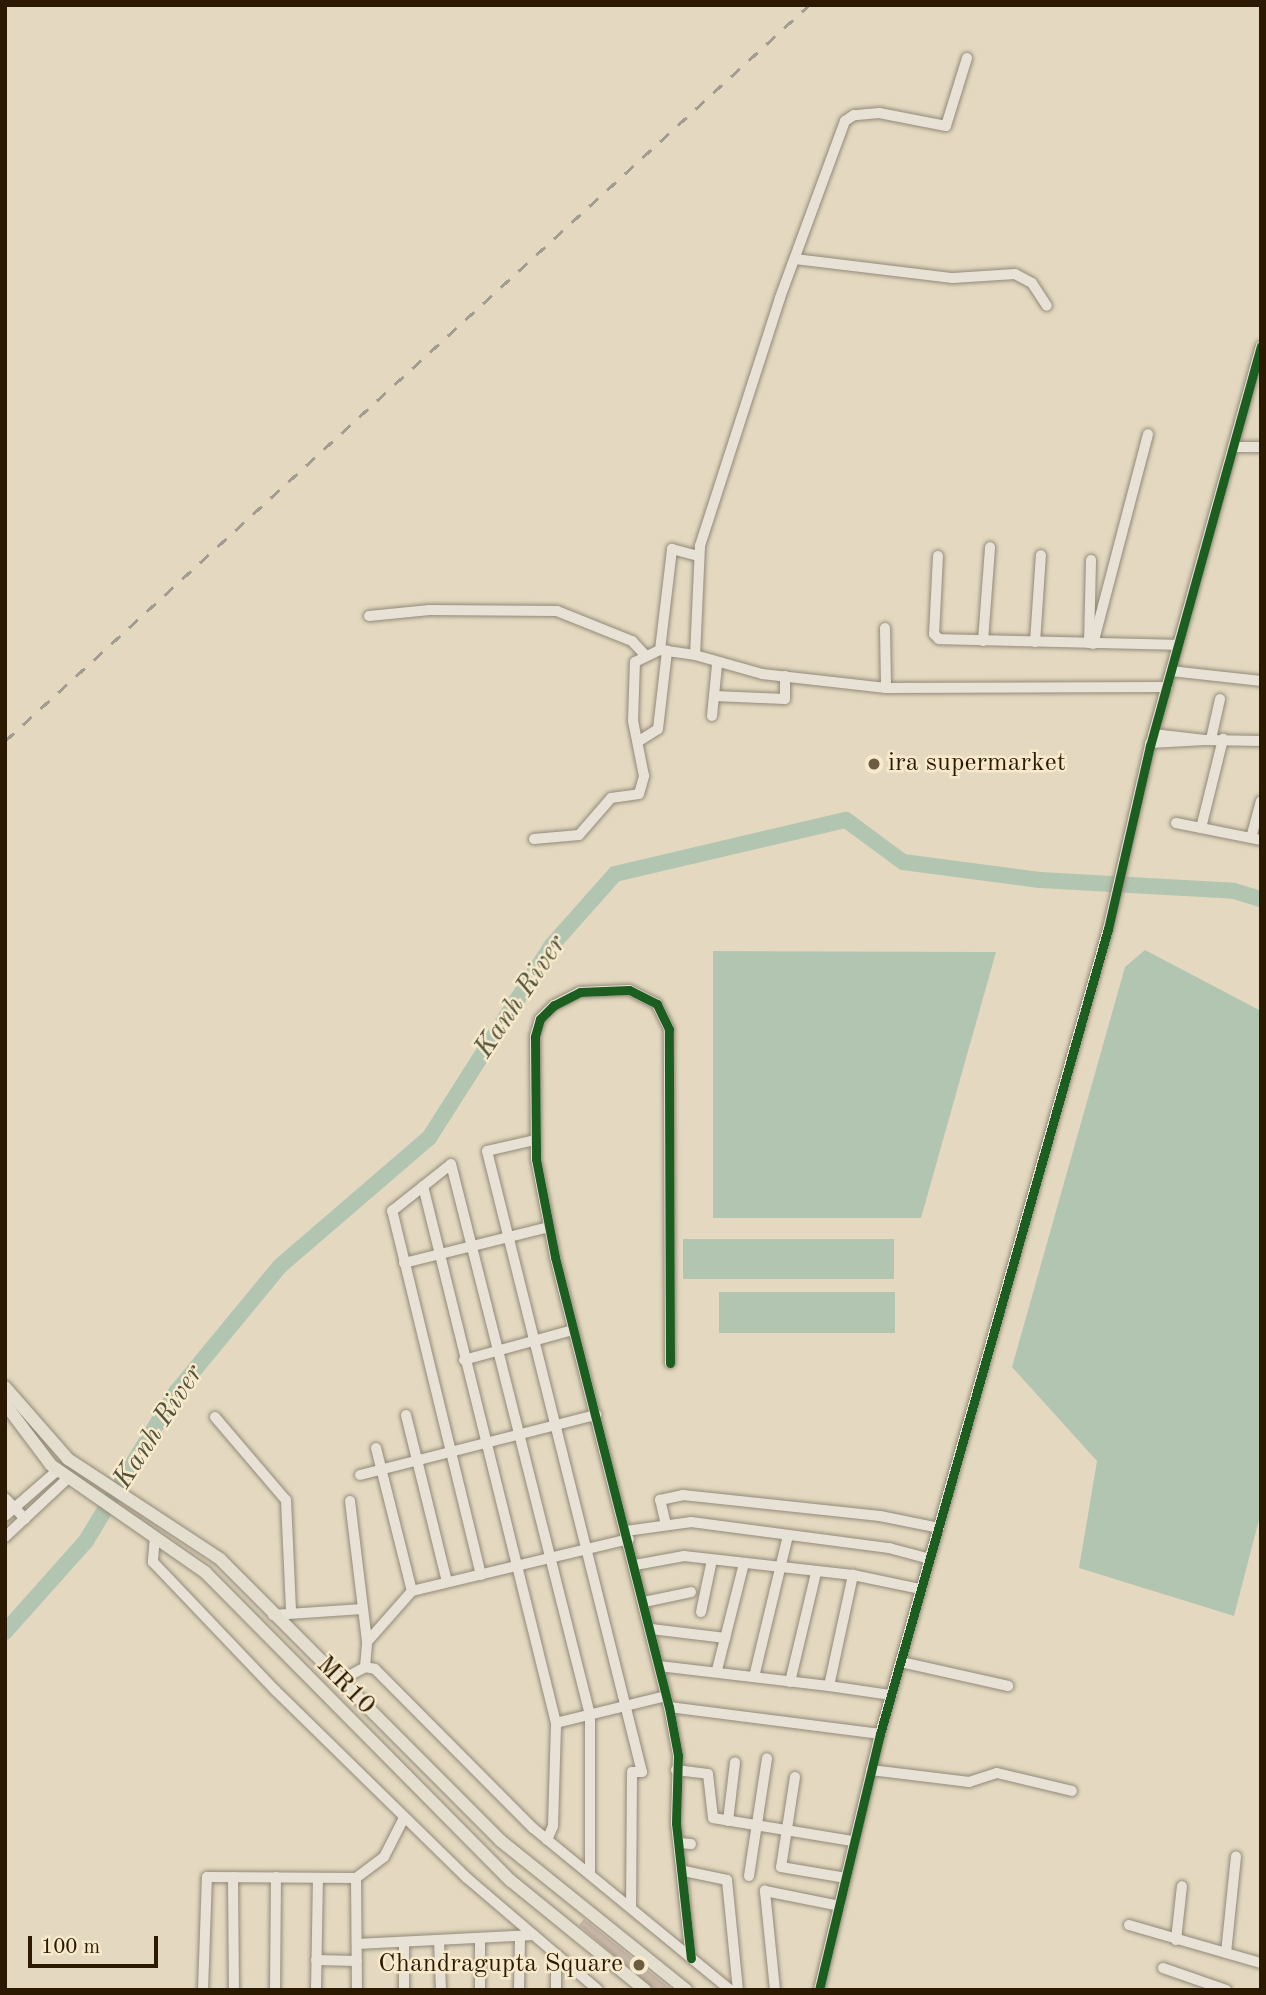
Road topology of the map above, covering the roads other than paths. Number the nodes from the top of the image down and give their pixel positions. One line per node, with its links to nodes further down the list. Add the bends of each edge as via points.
1 (967, 58): 2 (street, via 946,126 879,113 854,115 845,121)
2 (795, 258): 3 (street, via 953,278 1015,274 1032,283); 10 (street, via 740,415)
3 (1047, 306)
4 (1261, 346): 6 (street)
5 (1148, 433): 17 (street)
6 (1233, 447): 7 (street); 18 (street)
7 (1261, 447)
8 (990, 547): 15 (street)
9 (1041, 555): 16 (street)
10 (699, 556): 19 (street, via 672,549); 21 (street)
11 (938, 556): 15 (street, via 933,634 946,640)
12 (1091, 560): 17 (street)
13 (369, 616): 20 (street, via 430,610 557,611 632,641)
14 (885, 628): 27 (street)
15 (983, 641): 16 (street)
16 (1035, 642): 17 (street)
17 (1091, 644): 18 (street)
18 (1178, 645): 23 (street)
19 (663, 651): 20 (street); 21 (street); 34 (street, via 658,729)
20 (644, 654): 34 (street, via 635,662 632,707)
21 (695, 655): 22 (street)
22 (717, 665): 24 (street); 28 (street)
23 (1171, 671): 25 (street); 26 (street)
24 (785, 676): 27 (street); 28 (street, via 785,699)
25 (1261, 681)
26 (1167, 687): 27 (street); 31 (street)
27 (886, 688)
28 (714, 696): 30 (street)
29 (1220, 699): 33 (street)
30 (712, 716)
31 (1152, 739): 33 (street); 73 (street, via 1108,929)
32 (1223, 739): 33 (street); 35 (street); 38 (street)
33 (1208, 740)
34 (639, 741): 39 (street, via 645,776 639,794 611,798 579,835)
35 (1261, 741)
36 (1261, 801): 40 (street)
37 (1176, 823): 38 (street)
38 (1201, 828): 40 (street)
39 (534, 839)
40 (1256, 839)
41 (535, 1140): 43 (street); 44 (street, via 487,1151); 52 (street, via 535,1037 540,1019 580,992 603,988 629,990 657,1004 669,1029)
42 (423, 1186): 45 (street, via 451,1164); 46 (street); 47 (street, via 392,1211)
43 (549, 1227): 44 (street); 48 (street)
44 (510, 1237): 45 (street); 49 (street)
45 (472, 1248): 46 (street); 50 (street)
46 (440, 1253): 47 (street); 51 (street)
47 (404, 1263): 62 (street)
48 (573, 1330): 49 (street); 56 (street)
49 (534, 1338): 50 (street); 58 (street)
50 (497, 1349): 51 (street); 59 (street)
51 (464, 1360): 60 (street)
52 (670, 1363)
53 (5, 1387): 97 (main road, MR10, via 50,1443 220,1559)
54 (5, 1404): 65 (main road, MR10)
55 (406, 1415): 63 (street)
56 (596, 1415): 58 (street); 74 (street)
57 (215, 1417): 95 (street, via 286,1500)
58 (555, 1425): 59 (street); 78 (street)
59 (519, 1434): 60 (street); 79 (street)
60 (486, 1443): 62 (street); 84 (street)
61 (376, 1448): 64 (street)
62 (451, 1451): 63 (street); 87 (street)
63 (417, 1459): 64 (street); 89 (street)
64 (383, 1469): 66 (street); 91 (street)
65 (63, 1474): 69 (street); 71 (street); 77 (main road, MR10)
66 (360, 1475)
67 (5, 1498): 69 (street)
68 (350, 1501): 94 (street)
69 (14, 1508): 70 (street); 71 (street)
70 (5, 1516)
71 (25, 1519): 76 (street)
72 (666, 1525): 73 (street, via 660,1500 683,1495 880,1516); 74 (street); 75 (street, via 691,1522)
73 (939, 1528): 80 (street)
74 (628, 1535): 78 (street); 83 (street)
75 (788, 1535): 80 (street); 85 (street)
76 (5, 1537)
77 (155, 1537): 123 (street, via 153,1562); 169 (main road, MR10, via 205,1573 511,1881)
78 (586, 1550): 79 (street); 112 (street)
79 (550, 1559): 84 (street); 114 (street)
80 (930, 1559): 90 (street)
81 (712, 1560): 82 (street); 83 (street, via 684,1556); 96 (street)
82 (744, 1563): 85 (street); 99 (street)
83 (635, 1565): 93 (street)
84 (518, 1566): 87 (street); 115 (street)
85 (780, 1568): 86 (street); 105 (street)
86 (816, 1573): 88 (street); 107 (street)
87 (481, 1575): 89 (street)
88 (853, 1575): 90 (street); 108 (street)
89 (447, 1582): 91 (street)
90 (920, 1589): 101 (street)
91 (412, 1591): 100 (street)
92 (691, 1592): 93 (street)
93 (644, 1602): 98 (street)
94 (363, 1608): 95 (street); 100 (street)
95 (291, 1611): 97 (street)
96 (701, 1612)
97 (273, 1615): 106 (main road, MR10)
98 (651, 1629): 99 (street); 102 (street)
99 (725, 1638): 104 (street)
100 (367, 1642): 103 (street)
101 (901, 1662): 109 (street); 110 (street)
102 (659, 1666): 104 (street); 111 (street)
103 (365, 1667): 106 (street); 127 (street, via 375,1668)
104 (717, 1670): 105 (street)
105 (754, 1677): 107 (street)
106 (341, 1680): 170 (main road, MR10, via 500,1841)
107 (790, 1682): 108 (street)
108 (829, 1686): 110 (street)
109 (1008, 1686)
110 (891, 1695): 116 (street)
111 (666, 1696): 112 (street); 113 (street)
112 (627, 1706): 114 (street); 142 (street, via 642,1772 632,1772)
113 (669, 1707): 116 (street); 119 (street)
114 (590, 1716): 115 (street); 133 (street)
115 (556, 1723): 127 (street, via 553,1826)
116 (880, 1734): 120 (street)
117 (767, 1758): 125 (street)
118 (735, 1762): 124 (street)
119 (676, 1770): 124 (street, via 708,1774 713,1818); 129 (street)
120 (871, 1770): 122 (street, via 969,1782 997,1773); 128 (street)
121 (795, 1777): 126 (street)
122 (1072, 1791)
123 (404, 1818): 138 (street, via 384,1857); 144 (street)
124 (728, 1821): 125 (street)
125 (757, 1823): 126 (street); 134 (street)
126 (786, 1827): 128 (street); 139 (street, via 781,1867)
127 (547, 1840): 133 (street)
128 (852, 1841): 139 (street)
129 (679, 1843): 130 (street); 132 (street)
130 (691, 1844)
131 (1237, 1857): 151 (street)
132 (684, 1871): 153 (street); 172 (street, via 727,1880)
133 (590, 1872): 142 (street)
134 (749, 1876)
135 (233, 1877): 136 (street); 158 (street, via 207,1877); 159 (street)
136 (276, 1877): 137 (street); 160 (street)
137 (317, 1878): 138 (street); 154 (street)
138 (356, 1878): 150 (street)
139 (846, 1878): 141 (street)
140 (1182, 1886): 148 (street)
141 (840, 1906): 173 (street, via 765,1891); 174 (street)
142 (631, 1907): 153 (street)
143 (1129, 1925): 148 (street)
144 (534, 1935): 145 (street); 152 (street)
145 (520, 1936): 147 (street); 166 (street)
146 (439, 1940): 147 (street); 149 (street); 164 (street)
147 (480, 1940): 165 (street)
148 (1177, 1940): 151 (street)
149 (404, 1942): 150 (street); 163 (street)
150 (358, 1944): 155 (street)
151 (1226, 1953): 156 (street)
152 (556, 1954): 167 (street); 168 (street)
153 (691, 1958): 171 (street)
154 (316, 1960): 155 (street); 161 (street)
155 (357, 1961): 162 (street)
156 (1261, 1963)
157 (1163, 1968): 175 (street)
158 (203, 1990)
159 (234, 1990)
160 (275, 1990)
161 (316, 1990)
162 (357, 1990)
163 (404, 1990)
164 (441, 1990)
165 (480, 1990)
166 (519, 1990)
167 (556, 1990)
168 (598, 1990)
169 (645, 1990)
170 (686, 1990)
171 (730, 1990)
172 (738, 1990)
173 (775, 1990)
174 (819, 1990)
175 (1226, 1990)

